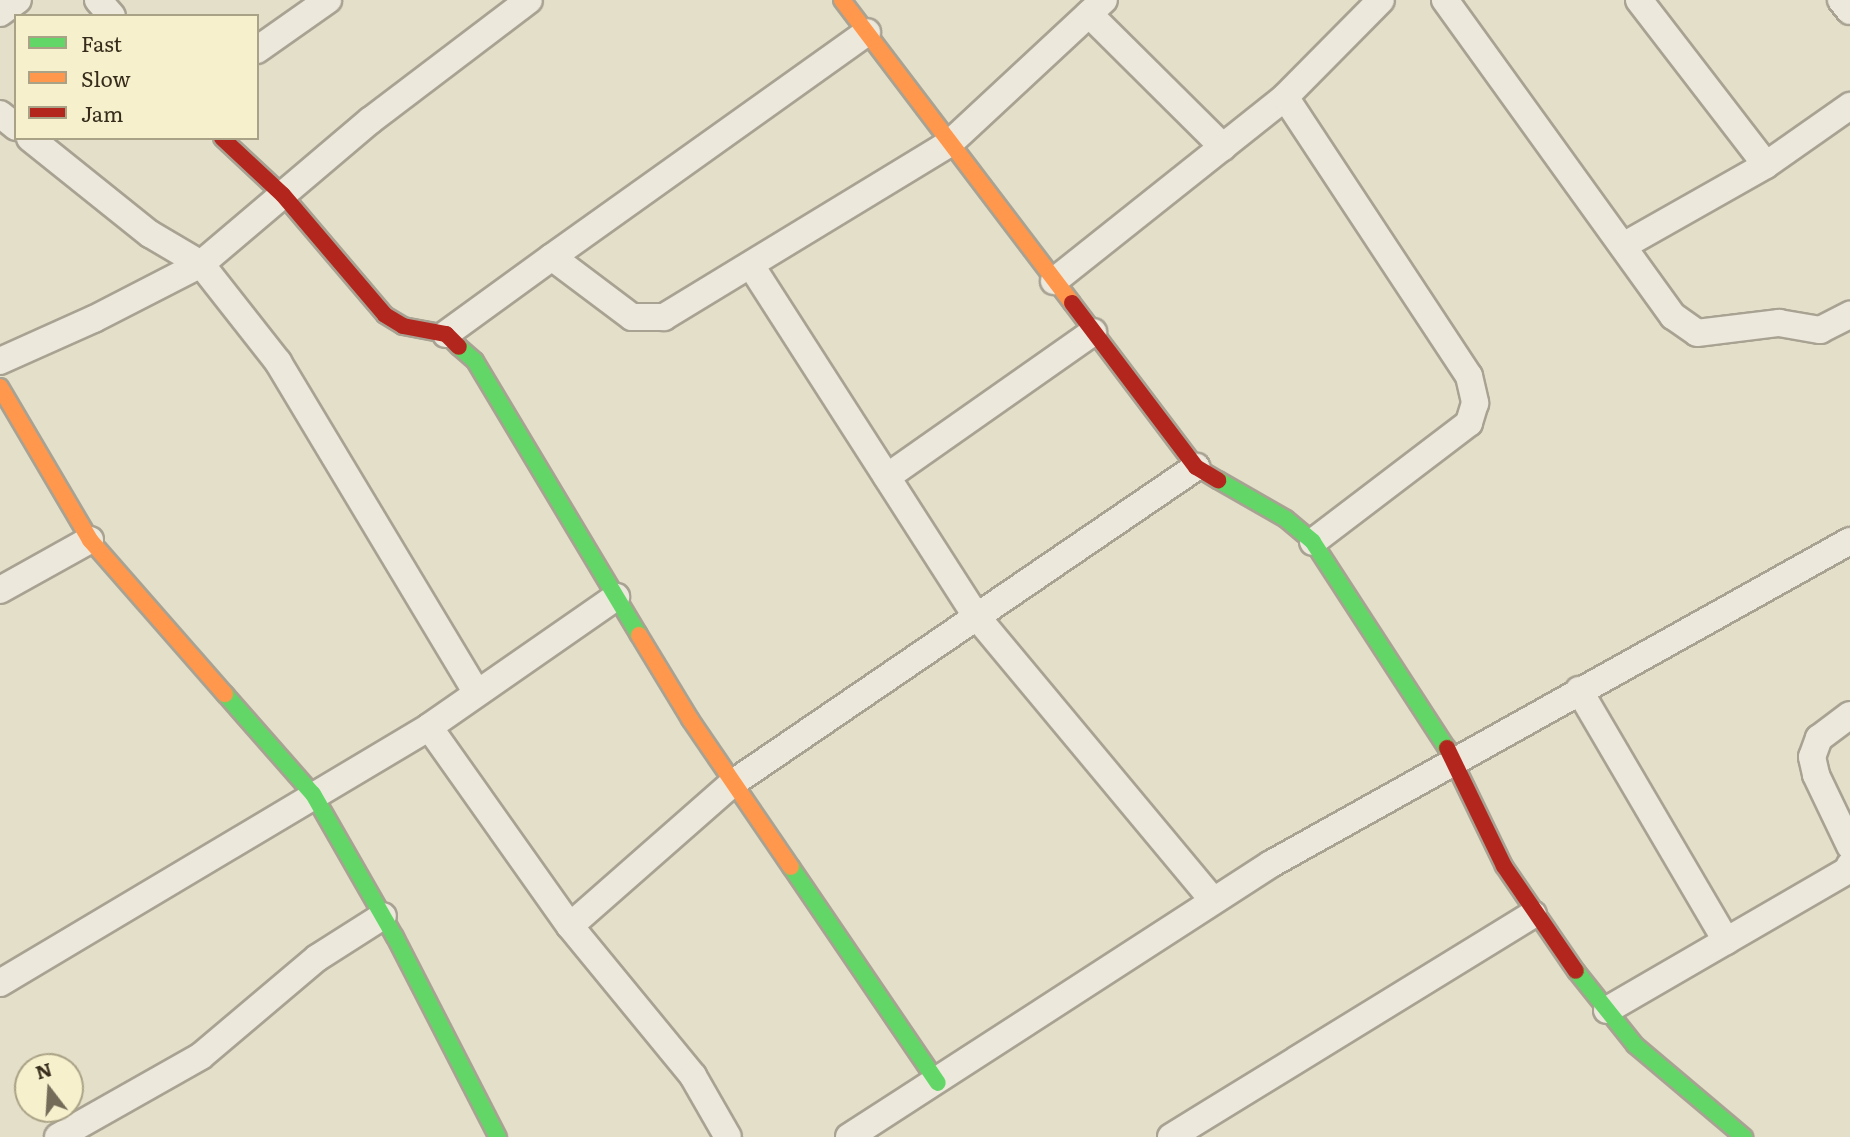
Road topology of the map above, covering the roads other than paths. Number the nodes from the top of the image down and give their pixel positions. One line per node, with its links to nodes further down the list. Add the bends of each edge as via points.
1 (18, 0): 12 (street)
2 (98, 0): 13 (street)
3 (328, 0): 15 (street)
4 (530, 0): 25 (street, via 371,120)
5 (842, 0): 14 (street)
6 (1381, 0): 16 (street)
7 (1445, 0): 26 (street)
8 (1639, 0): 24 (street)
9 (1841, 0): 11 (street)
10 (1096, 7): 22 (street); 23 (street)
11 (1850, 11)
12 (0, 13)
13 (110, 14)
14 (867, 32): 22 (street); 27 (street)
15 (259, 49)
16 (1286, 97): 23 (street); 40 (street, via 1469,376 1475,403 1469,423)
17 (1850, 106): 24 (street)
18 (0, 114): 19 (street)
19 (14, 125)
20 (32, 140): 28 (street, via 150,234)
21 (224, 140): 25 (street)
22 (950, 143): 29 (street); 30 (street)
23 (1223, 147): 30 (street)
24 (1766, 164): 26 (street)
25 (283, 195): 28 (street); 33 (street, via 385,316 403,326)
26 (1623, 246): 31 (street, via 1673,316 1697,333 1779,323 1820,330)
27 (552, 257): 29 (street, via 632,317 647,320 664,317); 33 (street)
28 (201, 264): 34 (street, via 94,319); 45 (street, via 278,362)
29 (752, 267): 37 (street)
30 (1054, 281): 32 (street)
31 (1850, 315)
32 (1093, 332): 36 (street); 37 (street)
33 (446, 334): 42 (street, via 475,361)
34 (0, 360)
35 (0, 387): 38 (street)
36 (1196, 467): 40 (street, via 1286,519); 43 (street)
37 (887, 477): 43 (street)
38 (90, 540): 41 (street); 50 (street)
39 (1850, 541): 44 (street)
40 (1313, 542): 48 (street)
41 (0, 590)
42 (616, 597): 45 (street); 49 (street)
43 (977, 617): 49 (street); 53 (street)
44 (1579, 690): 48 (street); 57 (street)
45 (477, 693): 47 (street)
46 (1850, 715): 51 (street, via 1819,738 1812,757)
47 (429, 727): 50 (street); 56 (street)
48 (1454, 758): 53 (street); 54 (street, via 1504,866)
49 (733, 783): 56 (street); 60 (street)
50 (313, 794): 55 (street); 58 (street)
51 (1850, 846)
52 (1850, 865): 57 (street, via 1847,871)
53 (1213, 900): 60 (street)
54 (1533, 914): 59 (street); 65 (street)
55 (383, 916): 61 (street, via 317,958 201,1056); 62 (street)
56 (570, 926): 63 (street, via 693,1076)
57 (1726, 941): 59 (street)
58 (0, 983)
59 (1607, 1010): 66 (street, via 1635,1045)
60 (938, 1083): 64 (street)
61 (58, 1137)
62 (498, 1137)
63 (728, 1137)
64 (849, 1137)
65 (1171, 1137)
66 (1744, 1137)

